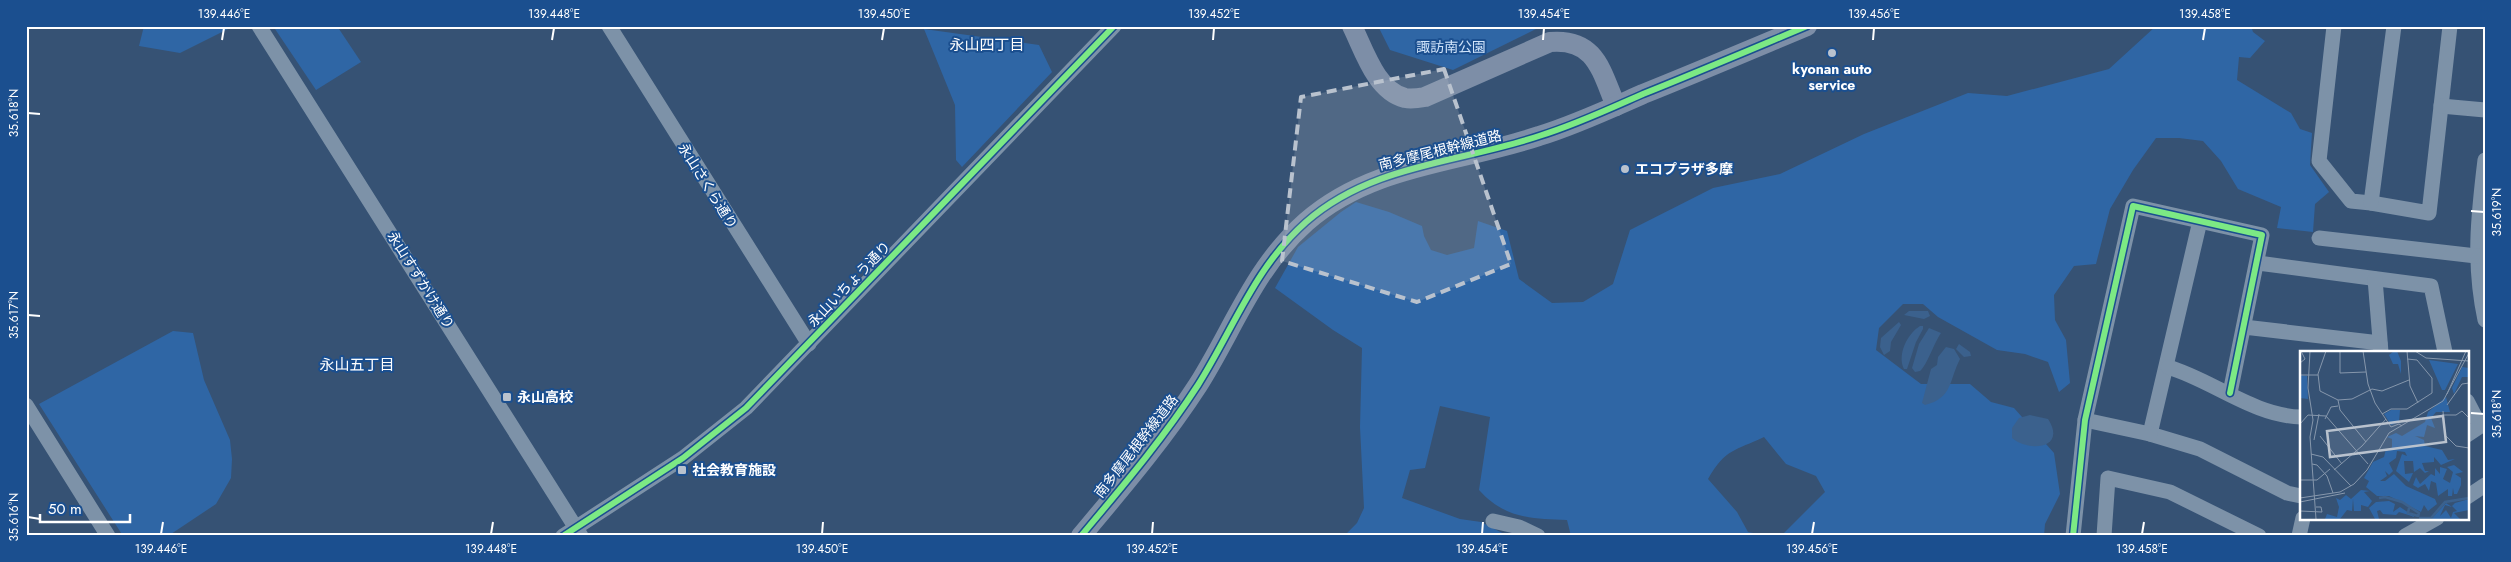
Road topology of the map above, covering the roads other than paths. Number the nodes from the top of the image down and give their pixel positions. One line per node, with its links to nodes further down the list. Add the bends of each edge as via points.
1 (259, 26): 39 (street, 永山すずかけ通り)
2 (609, 26): 21 (street, 永山さくら通り)
3 (1114, 26): 21 (street, 永山いちょう通り)
4 (1352, 26): 9 (main road, via 1384,86 1407,98 1425,97 1550,42 1564,41 1576,43 1596,61)
5 (1807, 26): 9 (main road, 南多摩尾根幹線道路)
6 (2334, 26): 13 (street, via 2319,161 2351,202)
7 (2394, 26): 13 (street)
8 (2450, 26): 10 (street)
9 (1616, 106): 41 (main road, 南多摩尾根幹線道路, via 1522,142 1434,162 1374,180 1326,206 1287,240 1268,263 1178,415 1142,464)
10 (2441, 106): 11 (street); 13 (street, via 2429,213)
11 (2485, 110)
12 (2485, 160): 16 (street)
13 (2371, 203)
14 (2200, 221): 17 (street, via 2262,235); 24 (street); 29 (street, via 2133,206)
15 (2319, 238): 16 (street)
16 (2481, 256): 19 (street, via 2478,286)
17 (2258, 263): 18 (street); 20 (street)
18 (2375, 279): 22 (street); 23 (street, via 2431,286)
19 (2485, 320)
20 (2244, 328): 22 (street); 25 (street)
21 (809, 344): 39 (street, 永山いちょう通り, via 723,428)
22 (2380, 347)
23 (2445, 351)
24 (2168, 367): 25 (street); 31 (street)
25 (2230, 393): 28 (street, via 2261,408)
26 (2468, 403): 30 (street)
27 (26, 405): 40 (street)
28 (2300, 417)
29 (2085, 420): 31 (street); 43 (street)
30 (2482, 424): 32 (street)
31 (2150, 434): 34 (street, via 2200,449 2287,493)
32 (2468, 434)
33 (2485, 485): 35 (street)
34 (2300, 496)
35 (2468, 496)
36 (2302, 520): 46 (street)
37 (2433, 520): 47 (street)
38 (1493, 521): 42 (street, via 1519,527)
39 (573, 533)
40 (108, 536)
41 (1081, 536)
42 (1538, 536)
43 (2073, 536)
44 (2104, 536): 45 (street, via 2108,478 2170,492)
45 (2259, 536)
46 (2299, 536)
47 (2405, 536)

